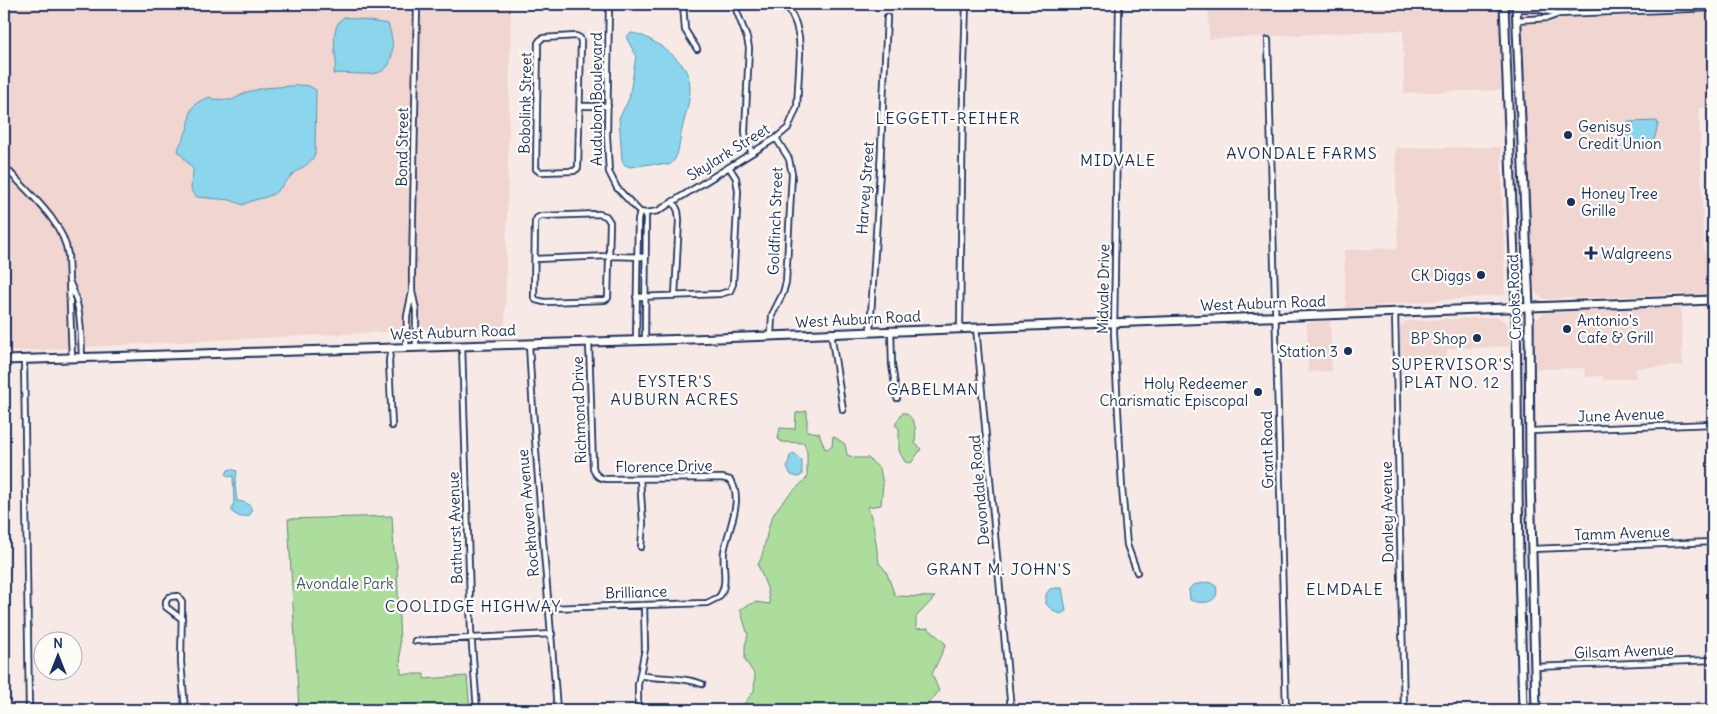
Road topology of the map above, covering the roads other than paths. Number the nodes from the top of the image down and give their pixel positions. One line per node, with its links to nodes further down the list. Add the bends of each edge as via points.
1 (417, 4): 36 (street, Bond Street)
2 (609, 4): 19 (street, Audubon Boulevard)
3 (683, 4): 15 (street, via 685,30)
4 (734, 4): 21 (street, via 749,48 745,132)
5 (787, 4): 20 (street, Skylark Street, via 800,37 797,107 788,128)
6 (966, 4): 46 (street)
7 (1119, 4): 45 (street, Midvale Drive)
8 (1504, 6): 13 (main road, via 1509,18); 16 (main road, Crooks Road)
9 (1516, 7): 11 (street); 13 (main road, Crooks Road)
10 (1713, 8): 11 (street)
11 (1559, 14): 13 (street)
12 (888, 16): 49 (street, Harvey Street)
13 (1516, 20): 17 (main road, Crooks Road)
14 (1268, 40): 44 (street, Grant Road)
15 (696, 49)
16 (1505, 56): 17 (main road, via 1514,57); 24 (main road, Crooks Road)
17 (1518, 64): 25 (main road, Crooks Road)
18 (580, 106): 18 (street, Bobolink Street, via 580,38 543,38 538,53 538,171 574,171 578,168); 19 (street)
19 (608, 106): 27 (street, Audubon Boulevard, via 610,178)
20 (776, 138): 21 (street, Skylark Street); 52 (street, Goldfinch Street, via 789,159 792,174 786,282 772,316)
21 (752, 152): 23 (street, Skylark Street)
22 (4, 166): 34 (street, via 63,234)
23 (728, 167): 26 (street, Skylark Street); 38 (street, via 736,178 738,191 732,288 720,294)
24 (1510, 169): 25 (main road, via 1516,168); 33 (main road, Crooks Road)
25 (1523, 177): 35 (main road, Crooks Road)
26 (673, 200): 28 (street, Skylark Street, via 658,211); 38 (street, via 679,220)
27 (640, 212): 28 (street); 30 (street)
28 (646, 213): 31 (street)
29 (610, 256): 30 (street); 32 (street); 32 (street, via 610,222 606,216 541,216 536,222); 32 (street, via 609,294 605,300 536,300)
30 (637, 257): 31 (street); 39 (street)
31 (646, 257): 37 (street)
32 (535, 259)
33 (1515, 278): 35 (main road, via 1520,283); 42 (main road, Crooks Road)
34 (70, 282): 62 (street, via 79,312); 63 (street)
35 (1528, 282): 41 (main road, Crooks Road)
36 (412, 290): 59 (street, Bond Street, via 416,310); 61 (street, Bond Street, via 406,316)
37 (645, 296): 38 (street); 39 (street); 54 (street)
38 (675, 296)
39 (636, 297): 55 (street)
40 (1713, 300): 41 (main road, West Auburn Road)
41 (1528, 307): 42 (main road, West Auburn Road); 53 (main road, Crooks Road)
42 (1516, 308): 43 (main road, West Auburn Road); 50 (main road, Crooks Road)
43 (1395, 312): 44 (main road, West Auburn Road); 99 (street, Donley Avenue)
44 (1276, 316): 45 (main road, West Auburn Road); 98 (street, Grant Road)
45 (1114, 323): 47 (main road, West Auburn Road); 79 (street, Midvale Drive, via 1127,546)
46 (960, 328): 47 (main road, West Auburn Road); 48 (main road, West Auburn Road)
47 (976, 328): 97 (street, Devondale Road)
48 (891, 330): 49 (main road, West Auburn Road); 66 (street)
49 (870, 331): 51 (main road, West Auburn Road)
50 (1516, 331): 53 (main road, via 1524,332); 68 (main road, Crooks Road)
51 (831, 333): 52 (main road, West Auburn Road); 67 (street)
52 (771, 336): 54 (main road, West Auburn Road)
53 (1529, 338): 71 (main road, Crooks Road)
54 (645, 340): 55 (main road, West Auburn Road)
55 (636, 341): 56 (main road, West Auburn Road)
56 (589, 342): 57 (main road, West Auburn Road); 73 (street, Richmond Drive, via 593,467)
57 (529, 344): 58 (main road, West Auburn Road); 82 (street, Rockhaven Avenue, via 539,502)
58 (462, 345): 59 (main road, West Auburn Road); 85 (street, Bathurst Avenue)
59 (416, 346): 61 (main road, West Auburn Road)
60 (391, 347): 61 (main road, West Auburn Road); 62 (main road, West Auburn Road); 70 (street)
61 (406, 347)
62 (82, 357): 63 (main road, West Auburn Road)
63 (72, 358): 65 (main road, West Auburn Road)
64 (4, 360): 65 (main road, West Auburn Road)
65 (24, 360): 92 (street)
66 (897, 398)
67 (843, 410)
68 (1517, 423): 71 (main road, via 1522,432); 72 (main road, Crooks Road)
69 (1713, 424): 71 (street, June Avenue)
70 (392, 426)
71 (1530, 431): 74 (main road, Crooks Road)
72 (1518, 471): 74 (main road); 88 (main road, Crooks Road)
73 (597, 476): 75 (street, Florence Drive, via 606,480)
74 (1530, 476): 78 (main road, Crooks Road)
75 (640, 479): 77 (street); 80 (street, Florence Drive, via 722,478 732,482 734,513 724,552)
76 (1713, 542): 78 (street, Tamm Avenue)
77 (641, 547)
78 (1532, 549): 89 (main road, Crooks Road)
79 (1137, 572)
80 (721, 594): 81 (street, Brilliance, via 707,602)
81 (644, 605): 82 (street, Brilliance); 90 (street, via 645,649)
82 (550, 608): 84 (street, Rockhaven Avenue)
83 (182, 619): 83 (street, via 166,607 170,597 182,600); 93 (street)
84 (552, 634): 85 (street); 95 (street, Rockhaven Avenue)
85 (472, 638): 86 (street); 94 (street, Bathurst Avenue)
86 (415, 641)
87 (1713, 660): 89 (street, Gilsam Avenue)
88 (1521, 661): 89 (main road, via 1526,668); 100 (main road, Crooks Road)
89 (1535, 667): 101 (main road, Crooks Road)
90 (640, 675): 91 (street, via 660,679 683,678); 96 (street)
91 (702, 684)
92 (29, 710)
93 (185, 710)
94 (477, 710)
95 (557, 710)
96 (638, 710)
97 (1011, 710)
98 (1286, 710)
99 (1404, 710)
100 (1523, 710)
101 (1536, 710)

